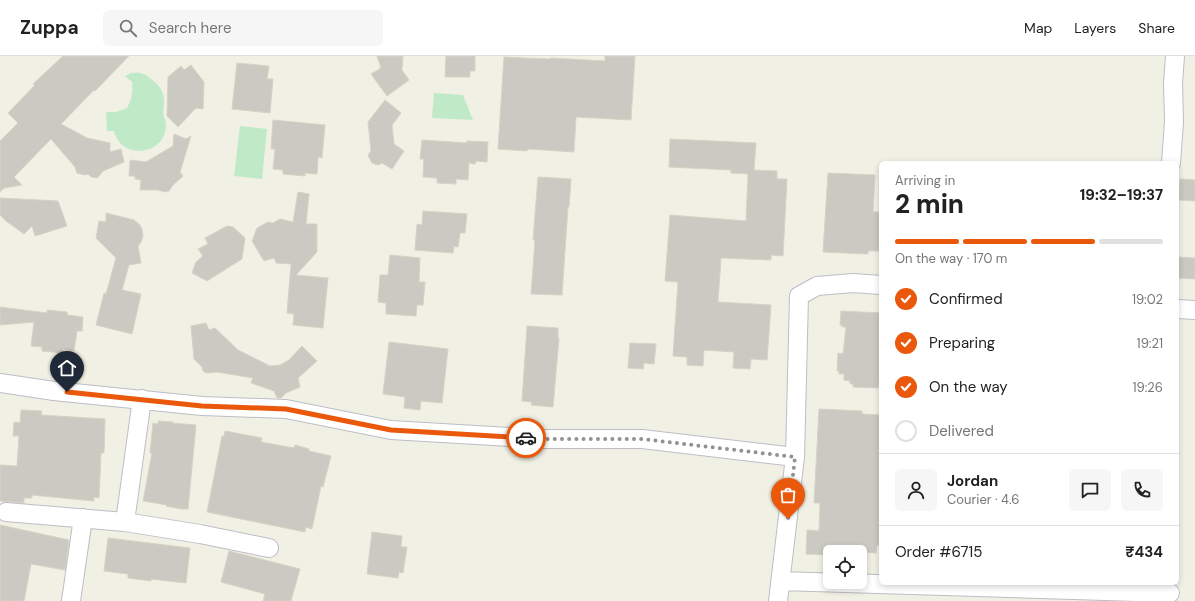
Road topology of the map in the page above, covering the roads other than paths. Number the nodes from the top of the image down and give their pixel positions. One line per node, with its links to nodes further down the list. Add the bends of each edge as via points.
1 (1175, 56): 2 (street)
2 (1171, 161)
3 (879, 285): 8 (street, via 853,283 818,286 799,296)
4 (1179, 309): 5 (street)
5 (1195, 310)
6 (0, 383): 7 (street)
7 (142, 399): 8 (street, via 202,406 286,409 391,430 542,439 642,439); 11 (street)
8 (795, 457): 13 (street)
9 (6, 512): 10 (street)
10 (83, 518): 11 (street); 17 (street)
11 (125, 522): 12 (street)
12 (269, 548)
13 (780, 581): 14 (street); 18 (street)
14 (908, 590): 15 (street)
15 (1048, 591): 16 (street)
16 (1170, 592)
17 (71, 601)
18 (778, 601)

